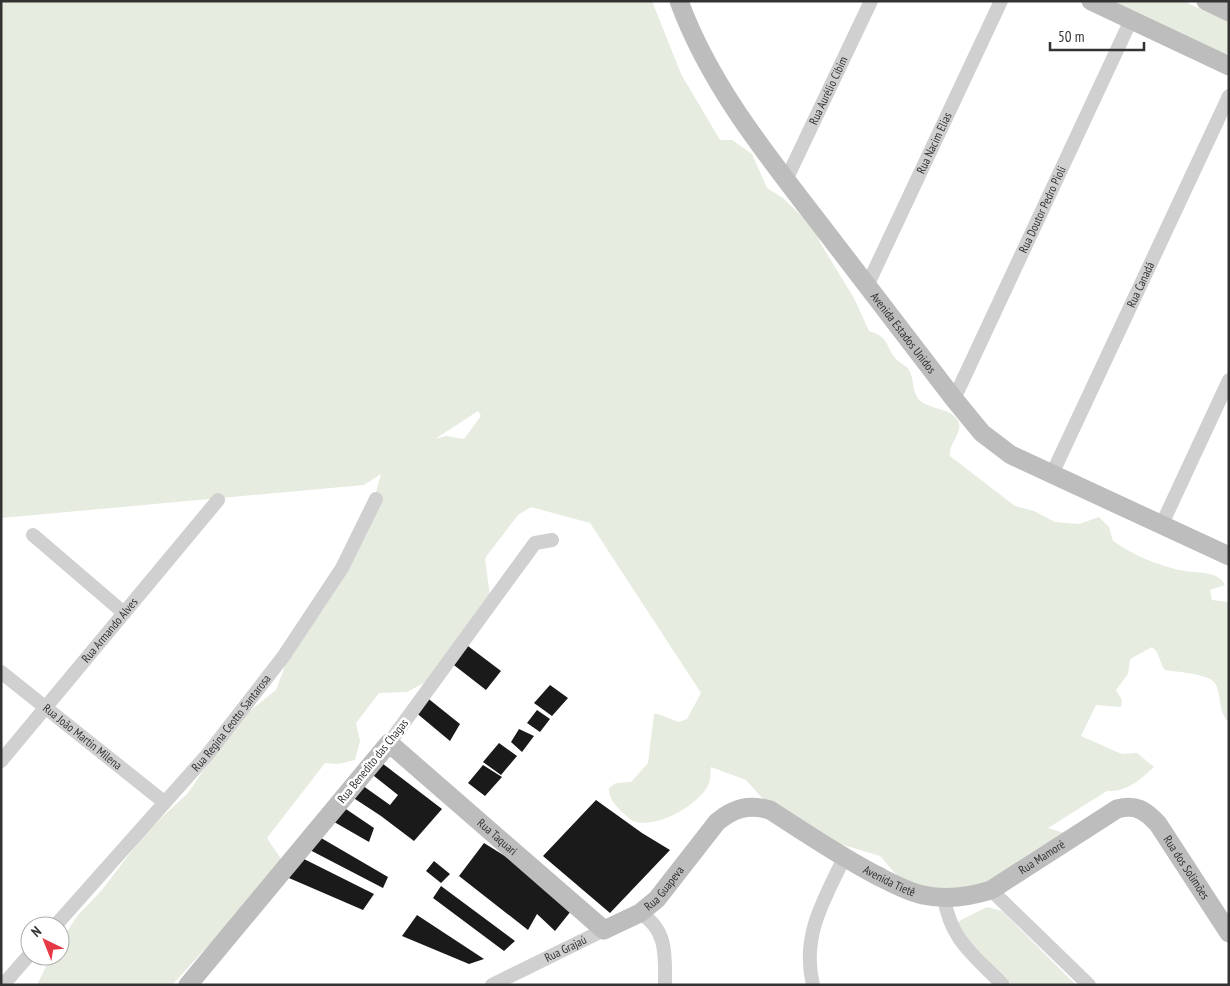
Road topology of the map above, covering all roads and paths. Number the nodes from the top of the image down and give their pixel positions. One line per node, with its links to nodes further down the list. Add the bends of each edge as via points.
1 (679, 1): 10 (street, Avenida Estados Unidos, via 688,27 713,75)
2 (871, 1): 10 (street, Rua Aurélio Cibim)
3 (1001, 1): 11 (street, Rua Nacim Elias)
4 (1091, 1): 7 (street)
5 (1206, 1): 6 (street)
6 (1229, 12)
7 (1131, 20): 8 (street); 13 (street, Rua Doutor Pedro Pioli)
8 (1229, 66)
9 (1229, 96): 14 (street, Rua Canadá)
10 (786, 180): 11 (street, Avenida Estados Unidos)
11 (867, 286): 13 (street, Avenida Estados Unidos)
12 (1229, 380): 17 (street)
13 (954, 399): 14 (street, Avenida Estados Unidos, via 982,433 1004,450)
14 (1052, 474): 17 (street, Avenida Estados Unidos)
15 (376, 499): 26 (street, Rua Regina Ceotto Santarosa, via 342,568 283,657 207,754)
16 (218, 500): 21 (street, Rua Armando Alves)
17 (1162, 524): 20 (street, Avenida Estados Unidos)
18 (33, 535): 21 (street)
19 (552, 540): 24 (street, Rua Benedito das Chagas, via 535,543)
20 (1229, 556)
21 (124, 613): 23 (street, Rua Armando Alves)
22 (1, 672): 23 (street, Rua João Martin Milena)
23 (45, 708): 25 (street, Rua Armando Alves); 26 (street, Rua João Martin Milena)
24 (388, 743): 34 (street, Rua Taquari); 38 (street, Rua Benedito das Chagas)
25 (1, 761)
26 (164, 802): 33 (street, Rua Regina Ceotto Santarosa)
27 (742, 807): 29 (street, Avenida Tietê, via 770,810); 32 (street, Rua Guapeva, via 717,822 662,893)
28 (1137, 807): 30 (street, Rua Mamoré, via 1117,809); 35 (street, Rua dos Solimões, via 1158,824)
29 (844, 858): 31 (street, Avenida Tietê, via 901,888); 41 (street, via 814,925 809,946)
30 (991, 890): 31 (street, Rua Mamoré); 43 (street)
31 (944, 898): 42 (street, via 950,927)
32 (640, 913): 34 (street, Rua Grajaú); 40 (street, Rua Guapeva, via 650,919 663,937)
33 (64, 916)
34 (604, 930): 39 (street, Rua Grajaú)
35 (1229, 933)
36 (20, 965): 37 (street)
37 (3, 985)
38 (188, 985)
39 (492, 985)
40 (665, 985)
41 (813, 985)
42 (1003, 985)
43 (1088, 985)

